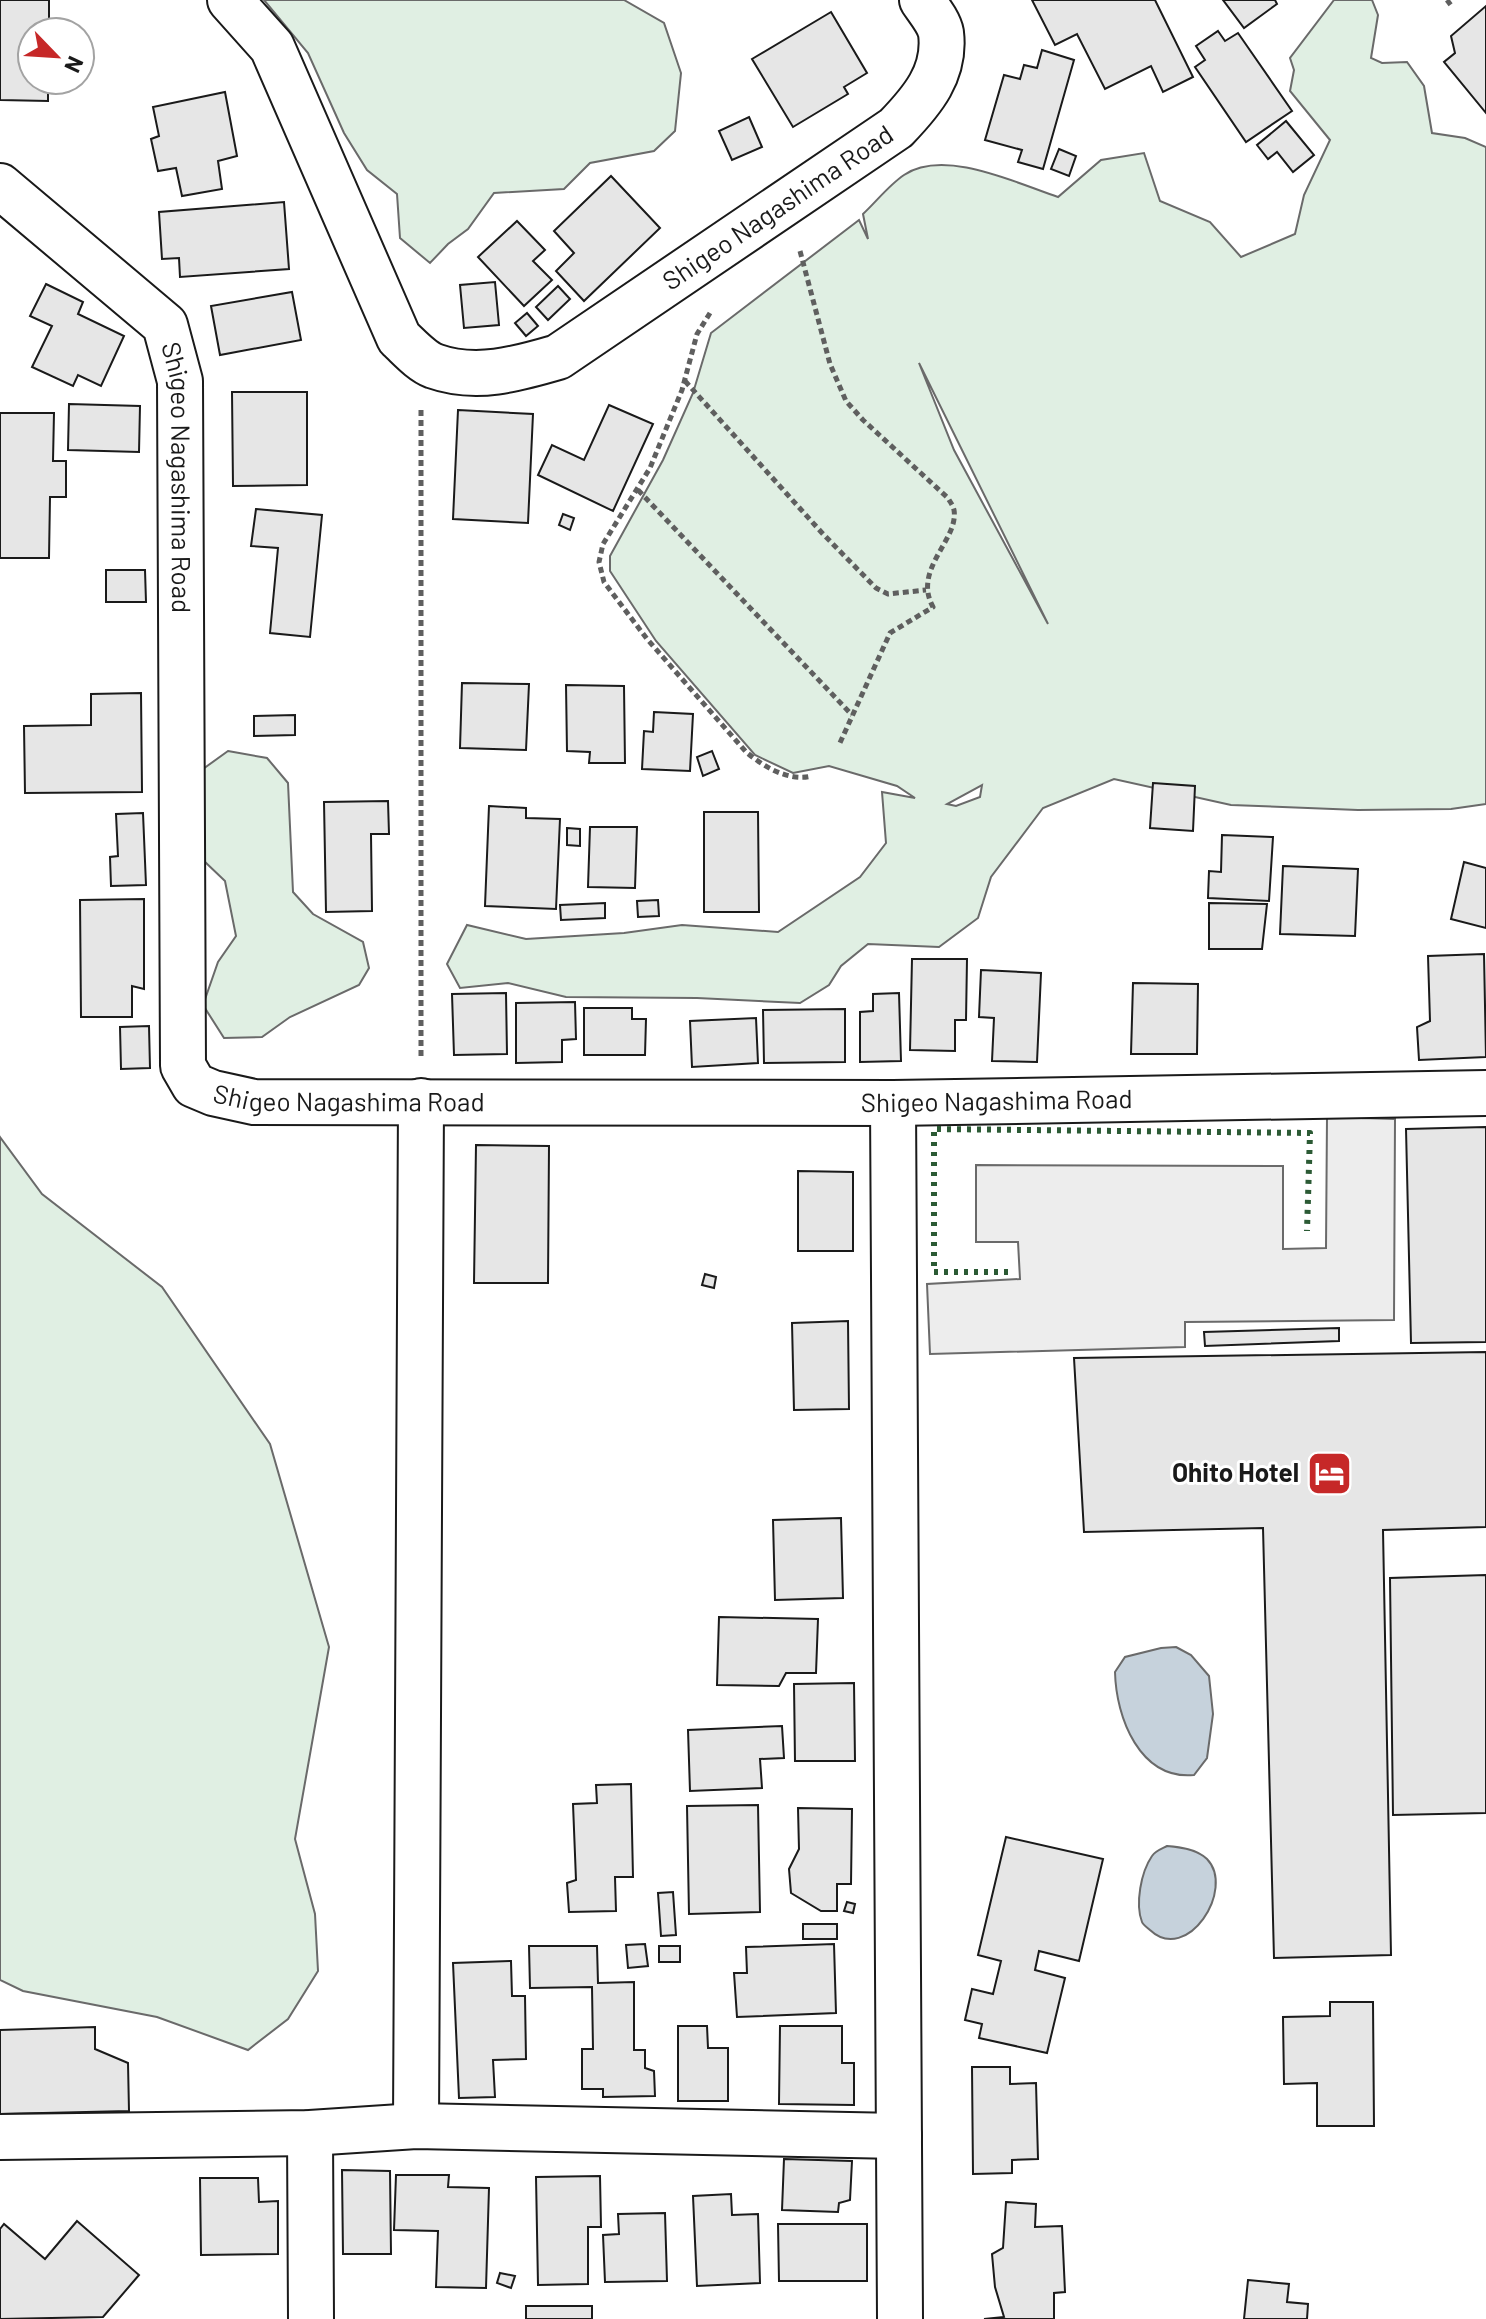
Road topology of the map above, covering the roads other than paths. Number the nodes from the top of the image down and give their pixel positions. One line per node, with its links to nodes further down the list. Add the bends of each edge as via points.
1 (230, 0): 2 (street, Shigeo Nagashima Road, via 272,47 399,338 432,365 475,373 509,371 558,357 896,128 921,102 939,70 941,31)
2 (922, 0)
3 (0, 186): 5 (street, Shigeo Nagashima Road, via 165,325 180,381 183,1066 194,1085 254,1102)
4 (1486, 1093): 6 (street, Shigeo Nagashima Road)
5 (421, 1101): 6 (street, Shigeo Nagashima Road); 7 (street)
6 (893, 1103): 9 (street)
7 (416, 2126): 8 (street); 9 (street)
8 (310, 2133): 10 (street); 11 (street)
9 (899, 2136): 12 (street)
10 (0, 2137)
11 (311, 2319)
12 (900, 2319)

